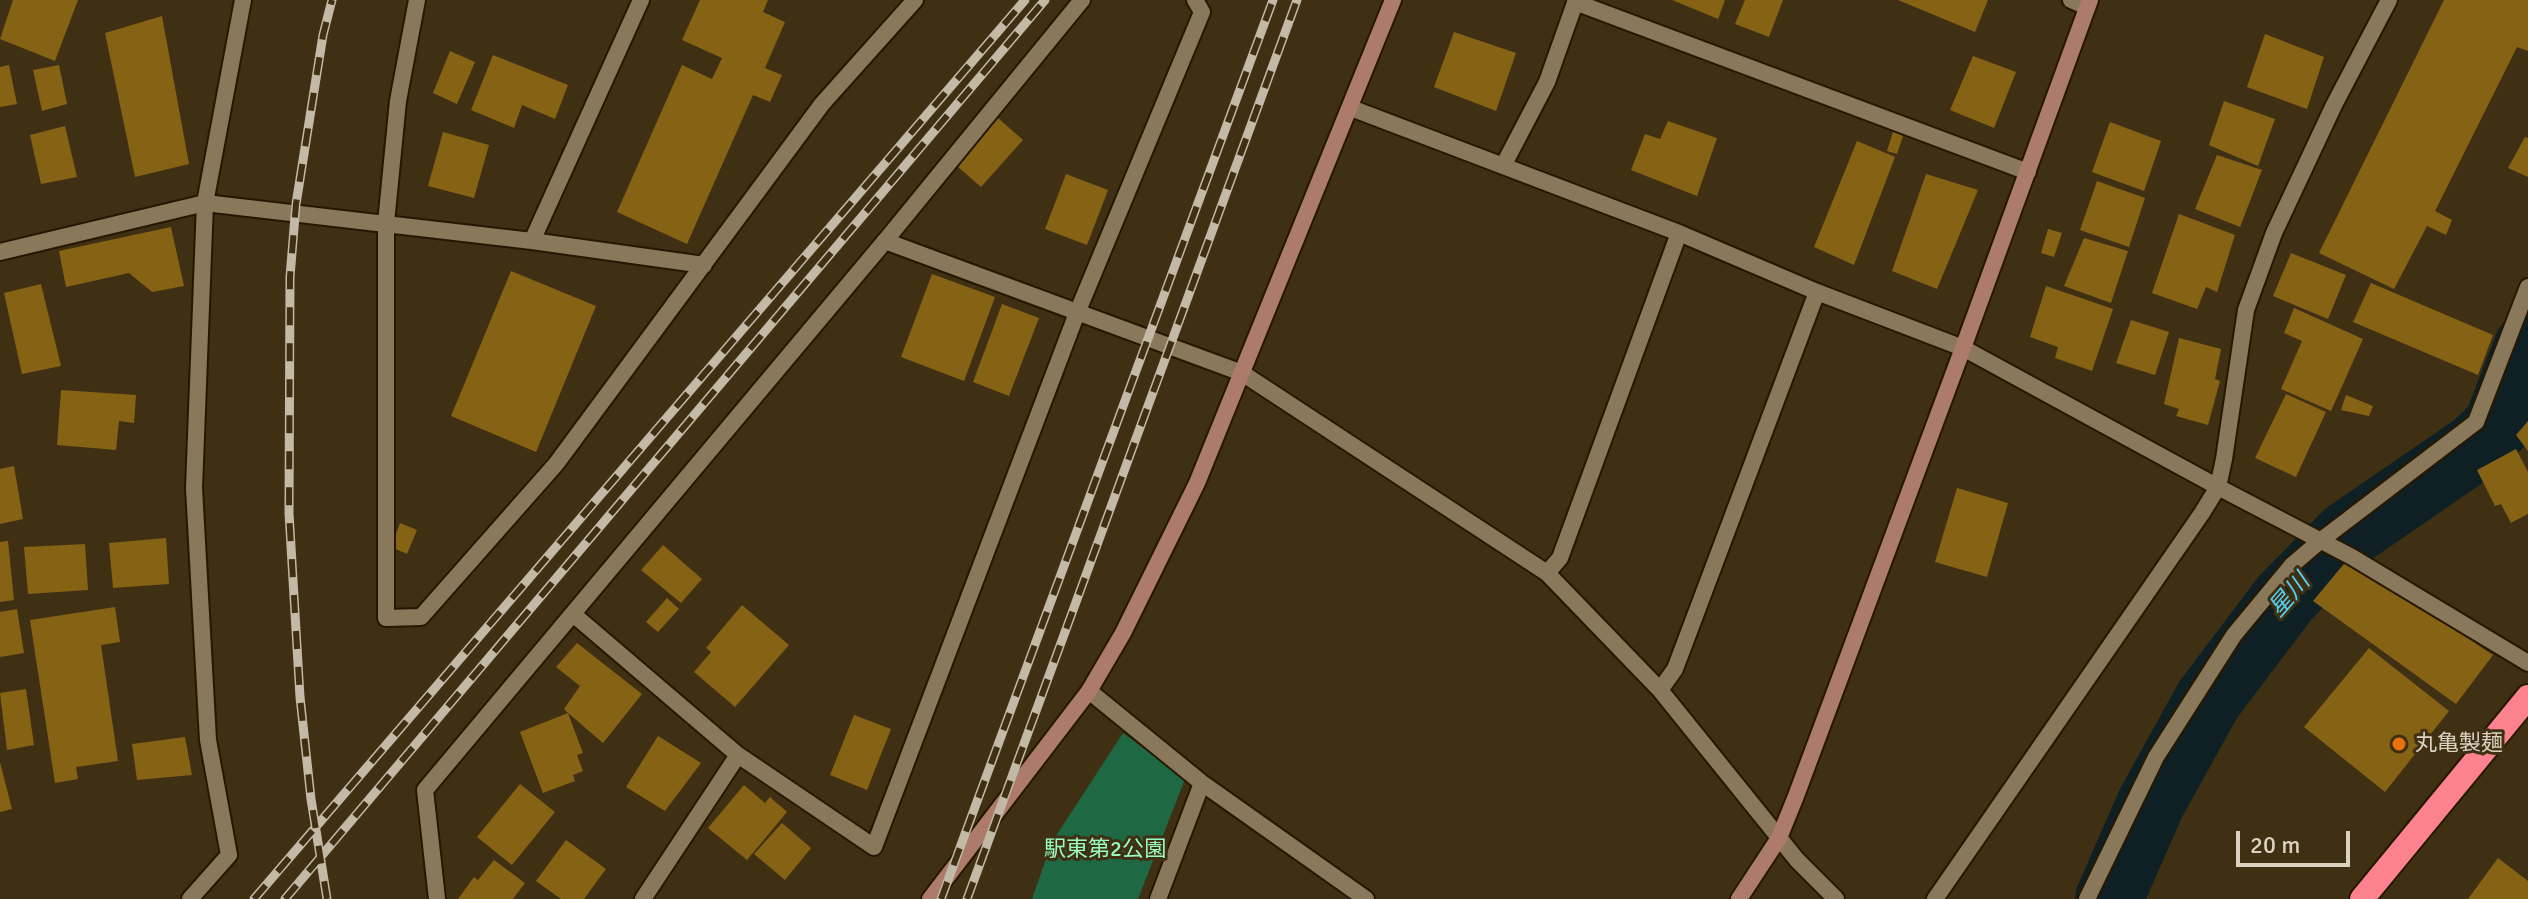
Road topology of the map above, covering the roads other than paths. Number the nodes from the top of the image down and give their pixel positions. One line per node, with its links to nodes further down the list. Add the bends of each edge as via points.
1 (243, 0): 15 (street)
2 (417, 0): 16 (street, via 398,101)
3 (641, 0): 18 (street)
4 (915, 0): 21 (street, via 822,104)
5 (1082, 0): 19 (street)
6 (1195, 0): 24 (street, via 1202,12)
7 (1393, 0): 12 (street)
8 (2071, 0): 11 (street)
9 (2389, 0): 27 (street, via 2274,233 2246,310)
10 (1576, 1): 13 (street, via 1547,82); 14 (street)
11 (2088, 3): 14 (street)
12 (1351, 108): 13 (street); 26 (street)
13 (1503, 166): 17 (street)
14 (2028, 172): 25 (street)
15 (205, 203): 16 (street); 20 (street); 38 (street, via 194,488 208,740 229,855)
16 (386, 223): 18 (street); 21 (street, via 386,618 421,617 556,464)
17 (1679, 233): 23 (street); 29 (street, via 1560,558)
18 (532, 241): 21 (street)
19 (885, 241): 24 (street); 30 (street)
20 (0, 252)
21 (704, 265)
22 (2528, 287): 28 (street, via 2476,422)
23 (1817, 292): 25 (street); 32 (street, via 1675,669)
24 (1077, 313): 26 (street); 35 (street, via 874,847)
25 (1963, 348): 27 (street); 37 (street)
26 (1242, 373): 29 (street); 33 (street, via 1197,483)
27 (2218, 487): 28 (street); 46 (street)
28 (2325, 543): 31 (street); 47 (street, via 2292,565 2226,647 2156,757)
29 (1547, 573): 32 (street)
30 (573, 614): 35 (street); 39 (street, via 425,790)
31 (2528, 663)
32 (1660, 690): 37 (street)
33 (1089, 691): 36 (street); 41 (street)
34 (2528, 697): 48 (highway)
35 (738, 755): 40 (street)
36 (1202, 783): 42 (street); 43 (street)
37 (1779, 838): 44 (street); 45 (street)
38 (190, 899)
39 (437, 899)
40 (643, 899)
41 (930, 899)
42 (1158, 899)
43 (1366, 899)
44 (1739, 899)
45 (1836, 899)
46 (1935, 899)
47 (2087, 899)
48 (2362, 899)

